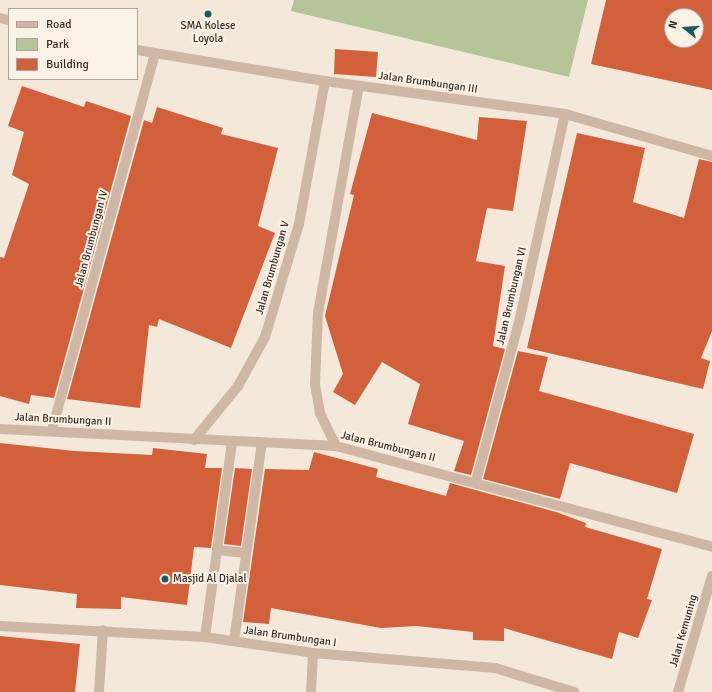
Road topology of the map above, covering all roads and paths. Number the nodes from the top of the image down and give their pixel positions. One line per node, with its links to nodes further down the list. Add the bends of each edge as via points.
1 (138, 50): 2 (street, Jalan Brumbungan III)
2 (155, 54): 3 (street, Jalan Brumbungan III); 8 (street, Jalan Brumbungan IV)
3 (325, 81): 4 (street, Jalan Brumbungan III); 9 (street, Jalan Brumbungan V, via 299,224 265,337 238,386)
4 (359, 86): 5 (street, Jalan Brumbungan III); 12 (street, via 318,313 315,384 320,413)
5 (565, 114): 6 (street, Jalan Brumbungan III); 13 (street, Jalan Brumbungan VI, via 520,318)
6 (712, 156)
7 (0, 429): 8 (street, Jalan Brumbungan II)
8 (52, 430): 9 (street, Jalan Brumbungan II)
9 (194, 440): 10 (street, Jalan Brumbungan II)
10 (232, 442): 11 (street, Jalan Brumbungan II); 15 (street)
11 (262, 443): 12 (street, Jalan Brumbungan II); 16 (street)
12 (336, 446): 13 (street, Jalan Brumbungan II)
13 (476, 481): 14 (street, Jalan Brumbungan II)
14 (712, 547)
15 (217, 550): 16 (street); 20 (street)
16 (246, 553): 21 (street)
17 (712, 576): 26 (street, Jalan Kemuning)
18 (0, 626): 19 (street, Jalan Brumbungan I)
19 (103, 630): 20 (street, Jalan Brumbungan I); 23 (street)
20 (205, 637): 21 (street, Jalan Brumbungan I)
21 (234, 641): 22 (street, Jalan Brumbungan I)
22 (312, 653): 24 (street); 25 (street, Jalan Brumbungan I, via 495,668)
23 (99, 692)
24 (311, 692)
25 (574, 692)
26 (678, 692)

